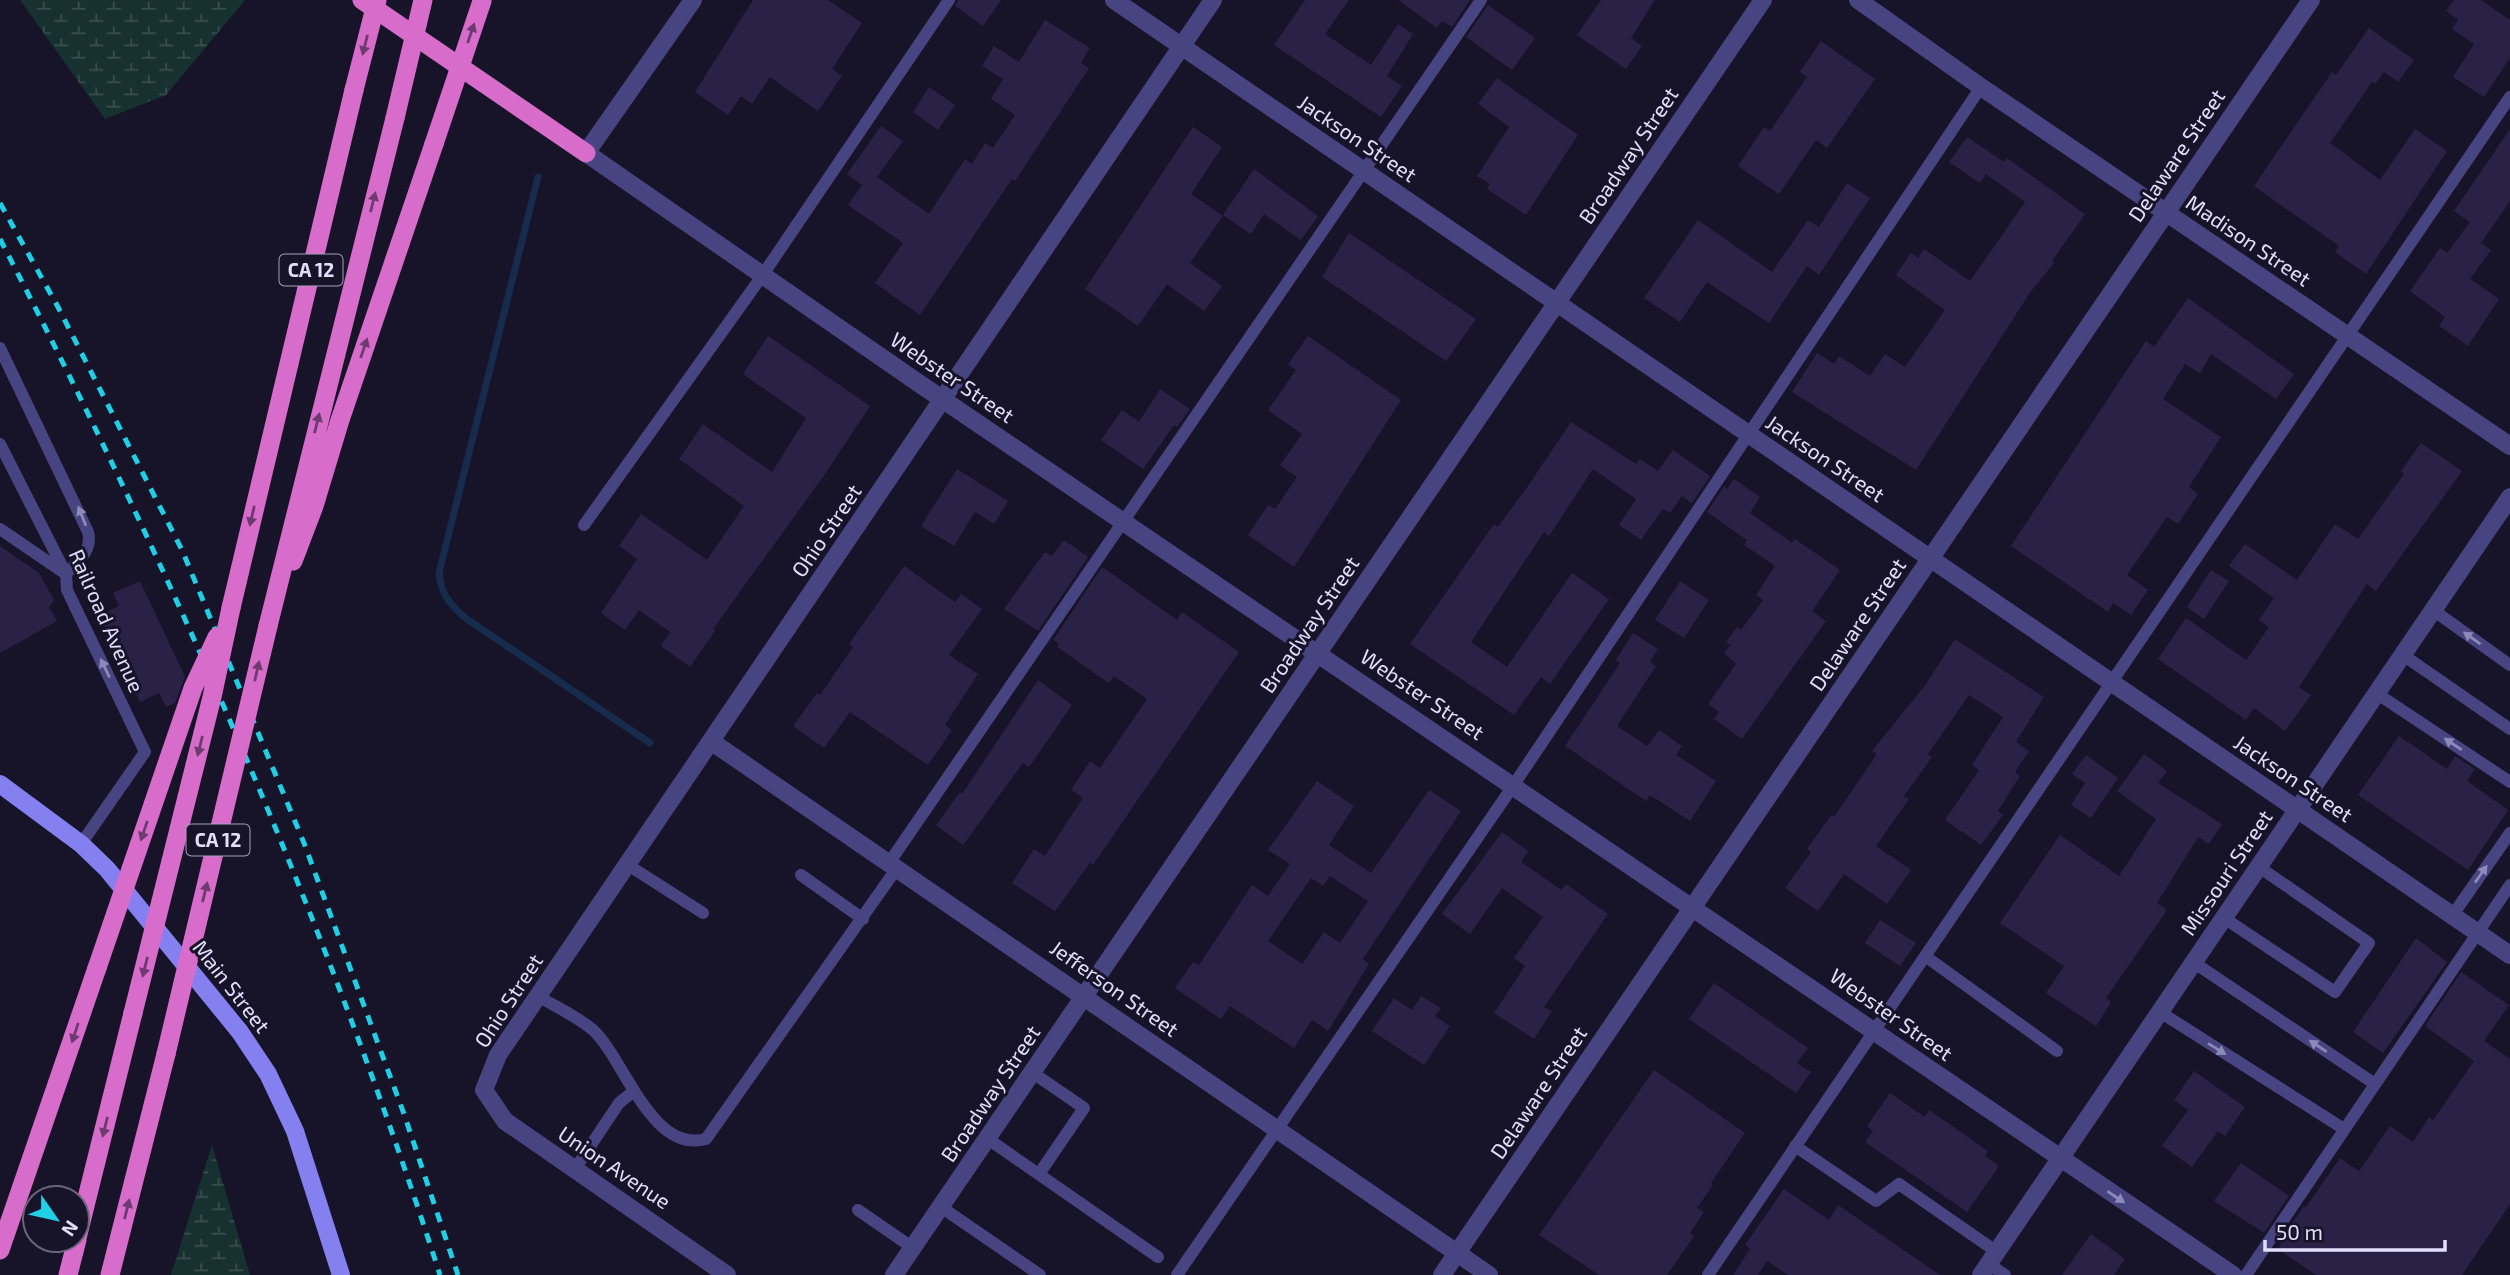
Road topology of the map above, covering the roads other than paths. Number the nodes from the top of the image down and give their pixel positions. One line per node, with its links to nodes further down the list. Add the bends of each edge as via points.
1 (362, 0): 16 (highway)
2 (377, 0): 33 (highway, CA 12, one-way to 33, bridge)
3 (423, 0): 35 (highway, CA 12, one-way to 3, bridge)
4 (693, 0): 16 (street)
5 (949, 0): 19 (lane)
6 (1114, 0): 13 (street, Jackson Street)
7 (1213, 0): 13 (street, Ohio Street)
8 (1481, 0): 17 (lane)
9 (1763, 0): 20 (street, Broadway Street)
10 (1858, 0): 14 (street, Madison Street)
11 (2311, 0): 18 (street, Delaware Street)
12 (482, 1): 35 (highway, one-way to 12, bridge, via 314,506)
13 (1181, 46): 17 (street, Jackson Street); 23 (street, Ohio Street)
14 (1981, 87): 18 (street, Madison Street); 24 (lane)
15 (2510, 97): 21 (lane)
16 (586, 153): 19 (street, Webster Street)
17 (1364, 172): 20 (street, Jackson Street); 28 (lane)
18 (2166, 213): 21 (street, Madison Street); 31 (street, Delaware Street)
19 (762, 276): 23 (street, Webster Street); 29 (lane)
20 (1558, 301): 24 (street, Jackson Street); 36 (street, Broadway Street)
21 (2347, 337): 26 (street, Madison Street); 39 (lane)
22 (0, 348): 32 (lane, one-way to 22, via 91,541 74,495)
23 (943, 399): 28 (street, Webster Street); 42 (street, Ohio Street)
24 (1748, 434): 31 (street, Jackson Street); 45 (lane)
25 (0, 444): 32 (lane, Railroad Avenue)
26 (2510, 446)
27 (2510, 497): 34 (street, Missouri Street)
28 (1125, 522): 36 (street, Webster Street); 50 (lane)
29 (584, 526)
30 (0, 529): 32 (lane)
31 (1930, 559): 39 (street, Jackson Street); 54 (street, Delaware Street)
32 (66, 574): 48 (lane, Railroad Avenue, one-way to 32, via 145,752 67,590)
33 (231, 608): 79 (highway, CA 12, one-way to 79, bridge); 83 (highway, one-way to 83, bridge, via 193,688)
34 (2433, 611): 37 (street, Missouri Street); 38 (lane, one-way to 34)
35 (268, 626): 90 (highway, CA 12, one-way to 35, bridge)
36 (1320, 653): 45 (street, Webster Street); 64 (street, Broadway Street)
37 (2403, 655): 40 (street, Missouri Street); 41 (lane)
38 (2510, 665)
39 (2111, 683): 46 (street, Jackson Street); 60 (lane)
40 (2376, 693): 43 (lane, one-way to 40); 46 (street, Missouri Street)
41 (2510, 729)
42 (712, 742): 49 (street, Ohio Street); 50 (street, Jefferson Street)
43 (2510, 782)
44 (0, 784): 48 (main road, Main Street)
45 (1513, 786): 54 (street, Webster Street); 72 (lane)
46 (2297, 810): 51 (street, Missouri Street); 56 (street, Jackson Street)
47 (2510, 833): 56 (lane, one-way to 47)
48 (81, 844): 91 (main road, Main Street, via 107,869 240,1032 268,1074 295,1132)
49 (628, 865): 55 (lane); 63 (street, Ohio Street)
50 (893, 866): 58 (lane); 64 (street, Jefferson Street)
51 (2259, 867): 57 (street, Missouri Street); 57 (lane, via 2369,943 2334,992)
52 (801, 875): 58 (lane)
53 (2510, 885): 59 (lane)
54 (1693, 907): 66 (street, Webster Street); 84 (street, Delaware Street)
55 (704, 913)
56 (2452, 916): 59 (street, Jackson Street)
57 (2224, 918): 62 (street, Missouri Street)
58 (863, 919): 71 (lane, via 706,1139 686,1140 671,1132 650,1115)
59 (2477, 933): 61 (street, Jackson Street); 69 (lane)
60 (1925, 956): 66 (lane); 67 (lane)
61 (2510, 956)
62 (2193, 962): 65 (street, Missouri Street); 69 (lane, one-way to 62)
63 (538, 996): 70 (street, Ohio Street, via 498,1055); 71 (lane, via 594,1031)
64 (1086, 996): 68 (street, Broadway Street); 72 (street, Jefferson Street)
65 (2160, 1012): 73 (lane, one-way to 73); 76 (street, Missouri Street)
66 (1874, 1030): 75 (lane); 76 (street, Webster Street)
67 (2057, 1051)
68 (1033, 1073): 74 (street, Broadway Street); 78 (lane, via 1084,1108)
69 (2375, 1084): 73 (lane)
70 (484, 1090): 77 (street, Union Avenue, via 505,1121)
71 (634, 1091): 77 (lane, via 624,1098)
72 (1276, 1129): 84 (street, Jefferson Street); 94 (lane)
73 (2344, 1129): 100 (lane)
74 (988, 1139): 78 (lane); 80 (street, Broadway Street)
75 (1795, 1146): 87 (lane, via 1876,1201 1899,1184); 97 (lane)
76 (2060, 1159): 87 (street, Missouri Street); 99 (street, Webster Street, one-way to 99)
77 (575, 1169): 88 (street, Union Avenue)
78 (1039, 1174): 86 (lane)
79 (91, 1184)
80 (941, 1207): 82 (street, Broadway Street); 93 (lane)
81 (858, 1210): 82 (lane)
82 (913, 1248): 92 (street, Broadway Street)
83 (0, 1250)
84 (1457, 1253): 95 (street, Delaware Street); 96 (street, Jefferson Street)
85 (73, 1254): 89 (highway, CA 12)
86 (1158, 1257)
87 (1989, 1264): 98 (lane)
88 (717, 1272)
89 (68, 1275)
90 (110, 1275)
91 (341, 1275)
92 (894, 1275)
93 (1040, 1275)
94 (1177, 1275)
95 (1442, 1275)
96 (1489, 1275)
97 (1708, 1275)
98 (2004, 1275)
99 (2233, 1275)
100 (2245, 1275)

